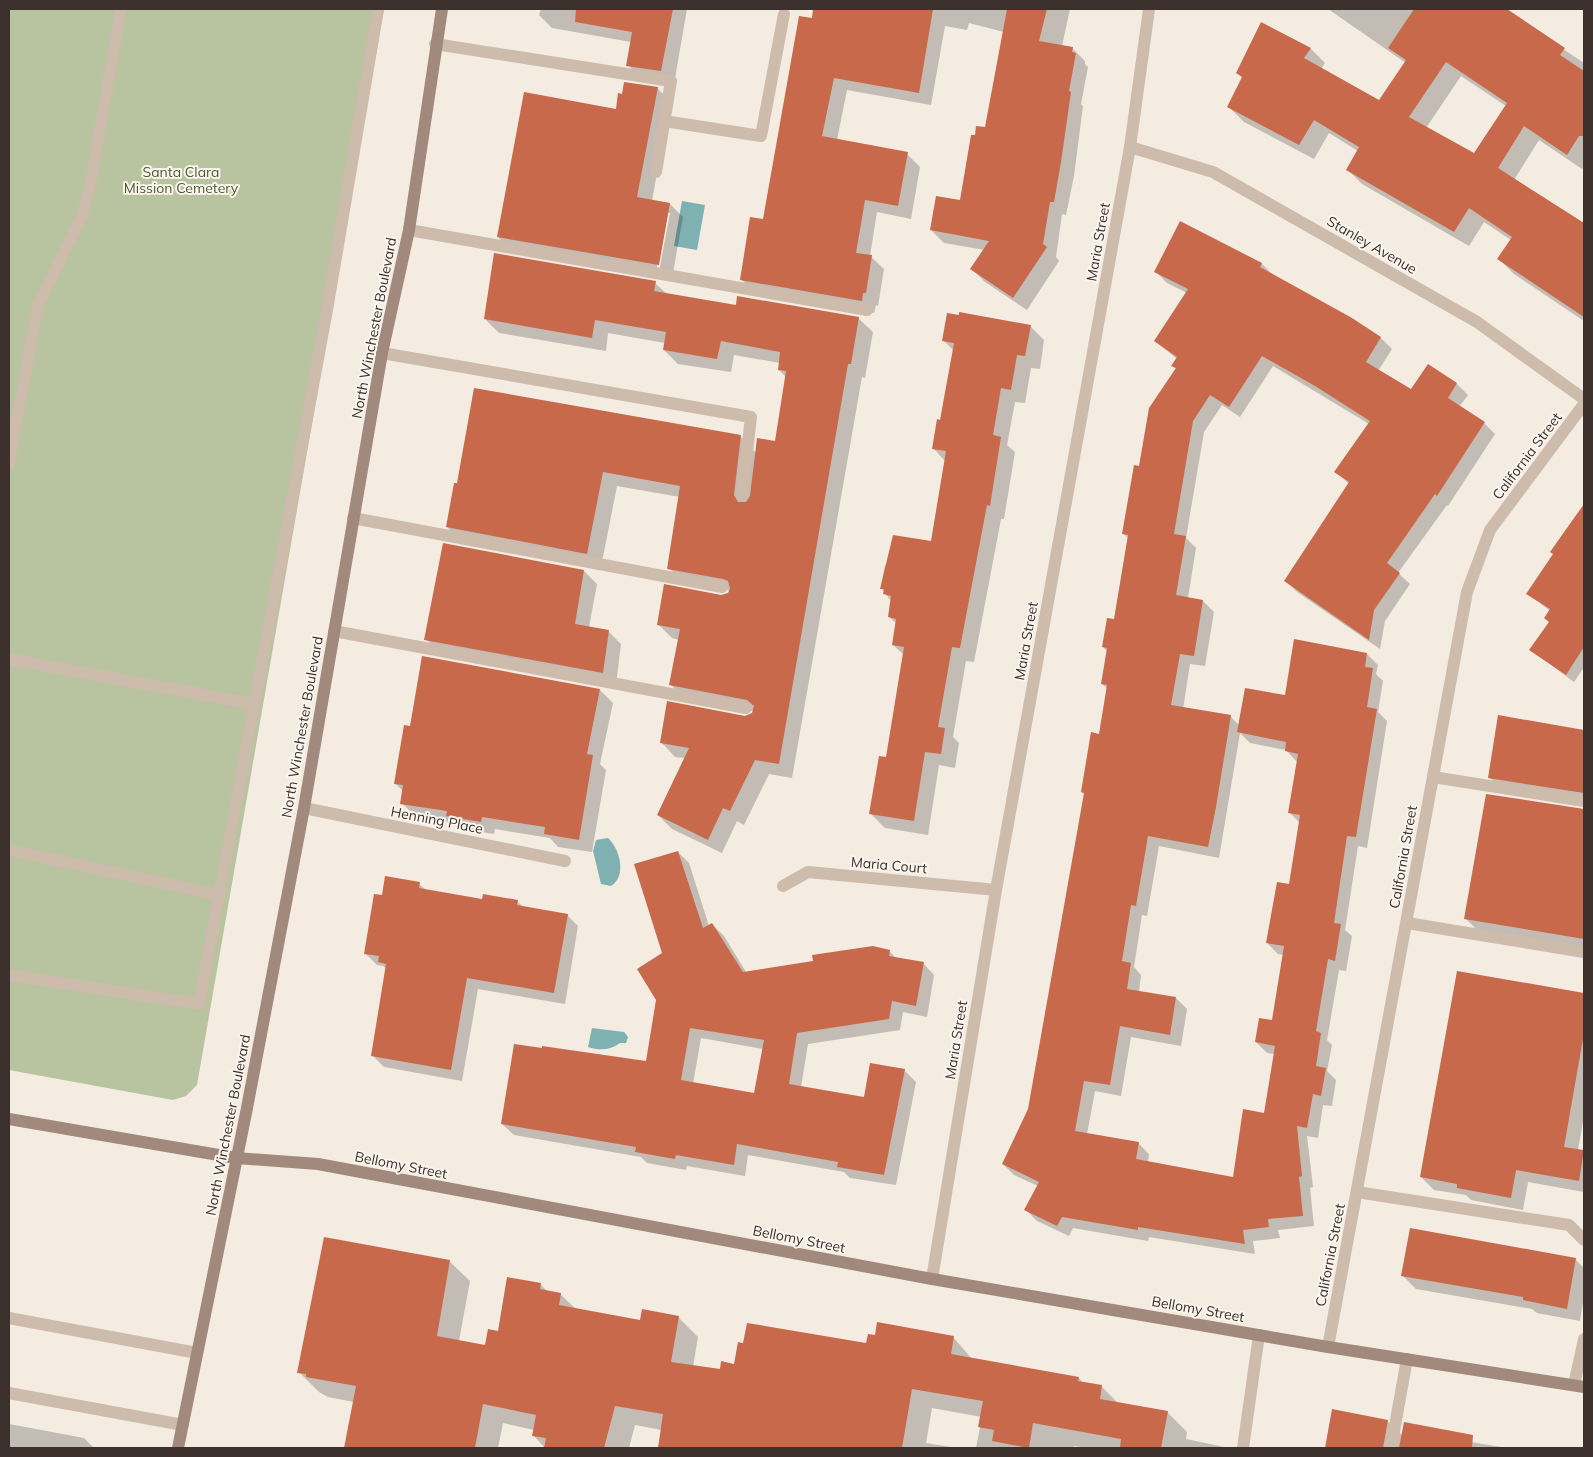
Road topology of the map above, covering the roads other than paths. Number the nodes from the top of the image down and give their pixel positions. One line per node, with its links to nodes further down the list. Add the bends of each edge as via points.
1 (120, 9): 15 (street, via 91,181 82,216 38,305)
2 (378, 9): 21 (street, via 327,310)
3 (442, 9): 6 (main road, North Winchester Boulevard)
4 (1149, 9): 8 (street, Maria Street)
5 (784, 14): 7 (street, via 761,136)
6 (435, 44): 7 (street, via 671,82); 10 (main road, North Winchester Boulevard)
7 (664, 121): 9 (street)
8 (1130, 147): 13 (street, Stanley Avenue, via 1213,172 1477,322); 29 (street, Maria Street)
9 (656, 172)
10 (409, 230): 11 (street); 12 (main road, North Winchester Boulevard)
11 (867, 310)
12 (382, 353): 16 (street, via 751,417); 17 (main road, North Winchester Boulevard)
13 (1584, 399)
14 (1584, 404): 23 (street, California Street, via 1490,530 1467,592)
15 (9, 464)
16 (742, 495)
17 (354, 518): 18 (street); 19 (main road, North Winchester Boulevard)
18 (722, 587)
19 (334, 632): 22 (street); 25 (main road, North Winchester Boulevard)
20 (9, 659): 21 (street)
21 (254, 704): 30 (street)
22 (746, 708)
23 (1432, 777): 24 (street); 31 (street, California Street)
24 (1584, 801)
25 (304, 808): 27 (street, Henning Place); 35 (main road, North Winchester Boulevard)
26 (9, 850): 30 (street)
27 (565, 861)
28 (783, 886): 29 (street, Maria Court, via 808,872)
29 (996, 890): 38 (street, Maria Street)
30 (219, 895): 33 (street, via 199,1004)
31 (1407, 923): 32 (street); 36 (street, California Street)
32 (1584, 952)
33 (9, 975)
34 (9, 1120): 35 (main road, Bellomy Street)
35 (236, 1158): 38 (main road, Bellomy Street, via 318,1164); 43 (main road, North Winchester Boulevard)
36 (1357, 1192): 37 (street, via 1569,1225); 42 (street, California Street)
37 (1584, 1240)
38 (932, 1279): 40 (main road, Bellomy Street)
39 (9, 1318): 43 (street)
40 (1259, 1335): 42 (main road, Bellomy Street); 49 (street)
41 (1584, 1339): 45 (street)
42 (1328, 1347): 44 (main road, Bellomy Street)
43 (197, 1353): 47 (main road, North Winchester Boulevard)
44 (1407, 1359): 45 (main road, Bellomy Street); 50 (street)
45 (1579, 1386)
46 (9, 1393): 47 (street)
47 (183, 1425): 48 (main road, North Winchester Boulevard)
48 (178, 1448)
49 (1243, 1448)
50 (1391, 1448)

